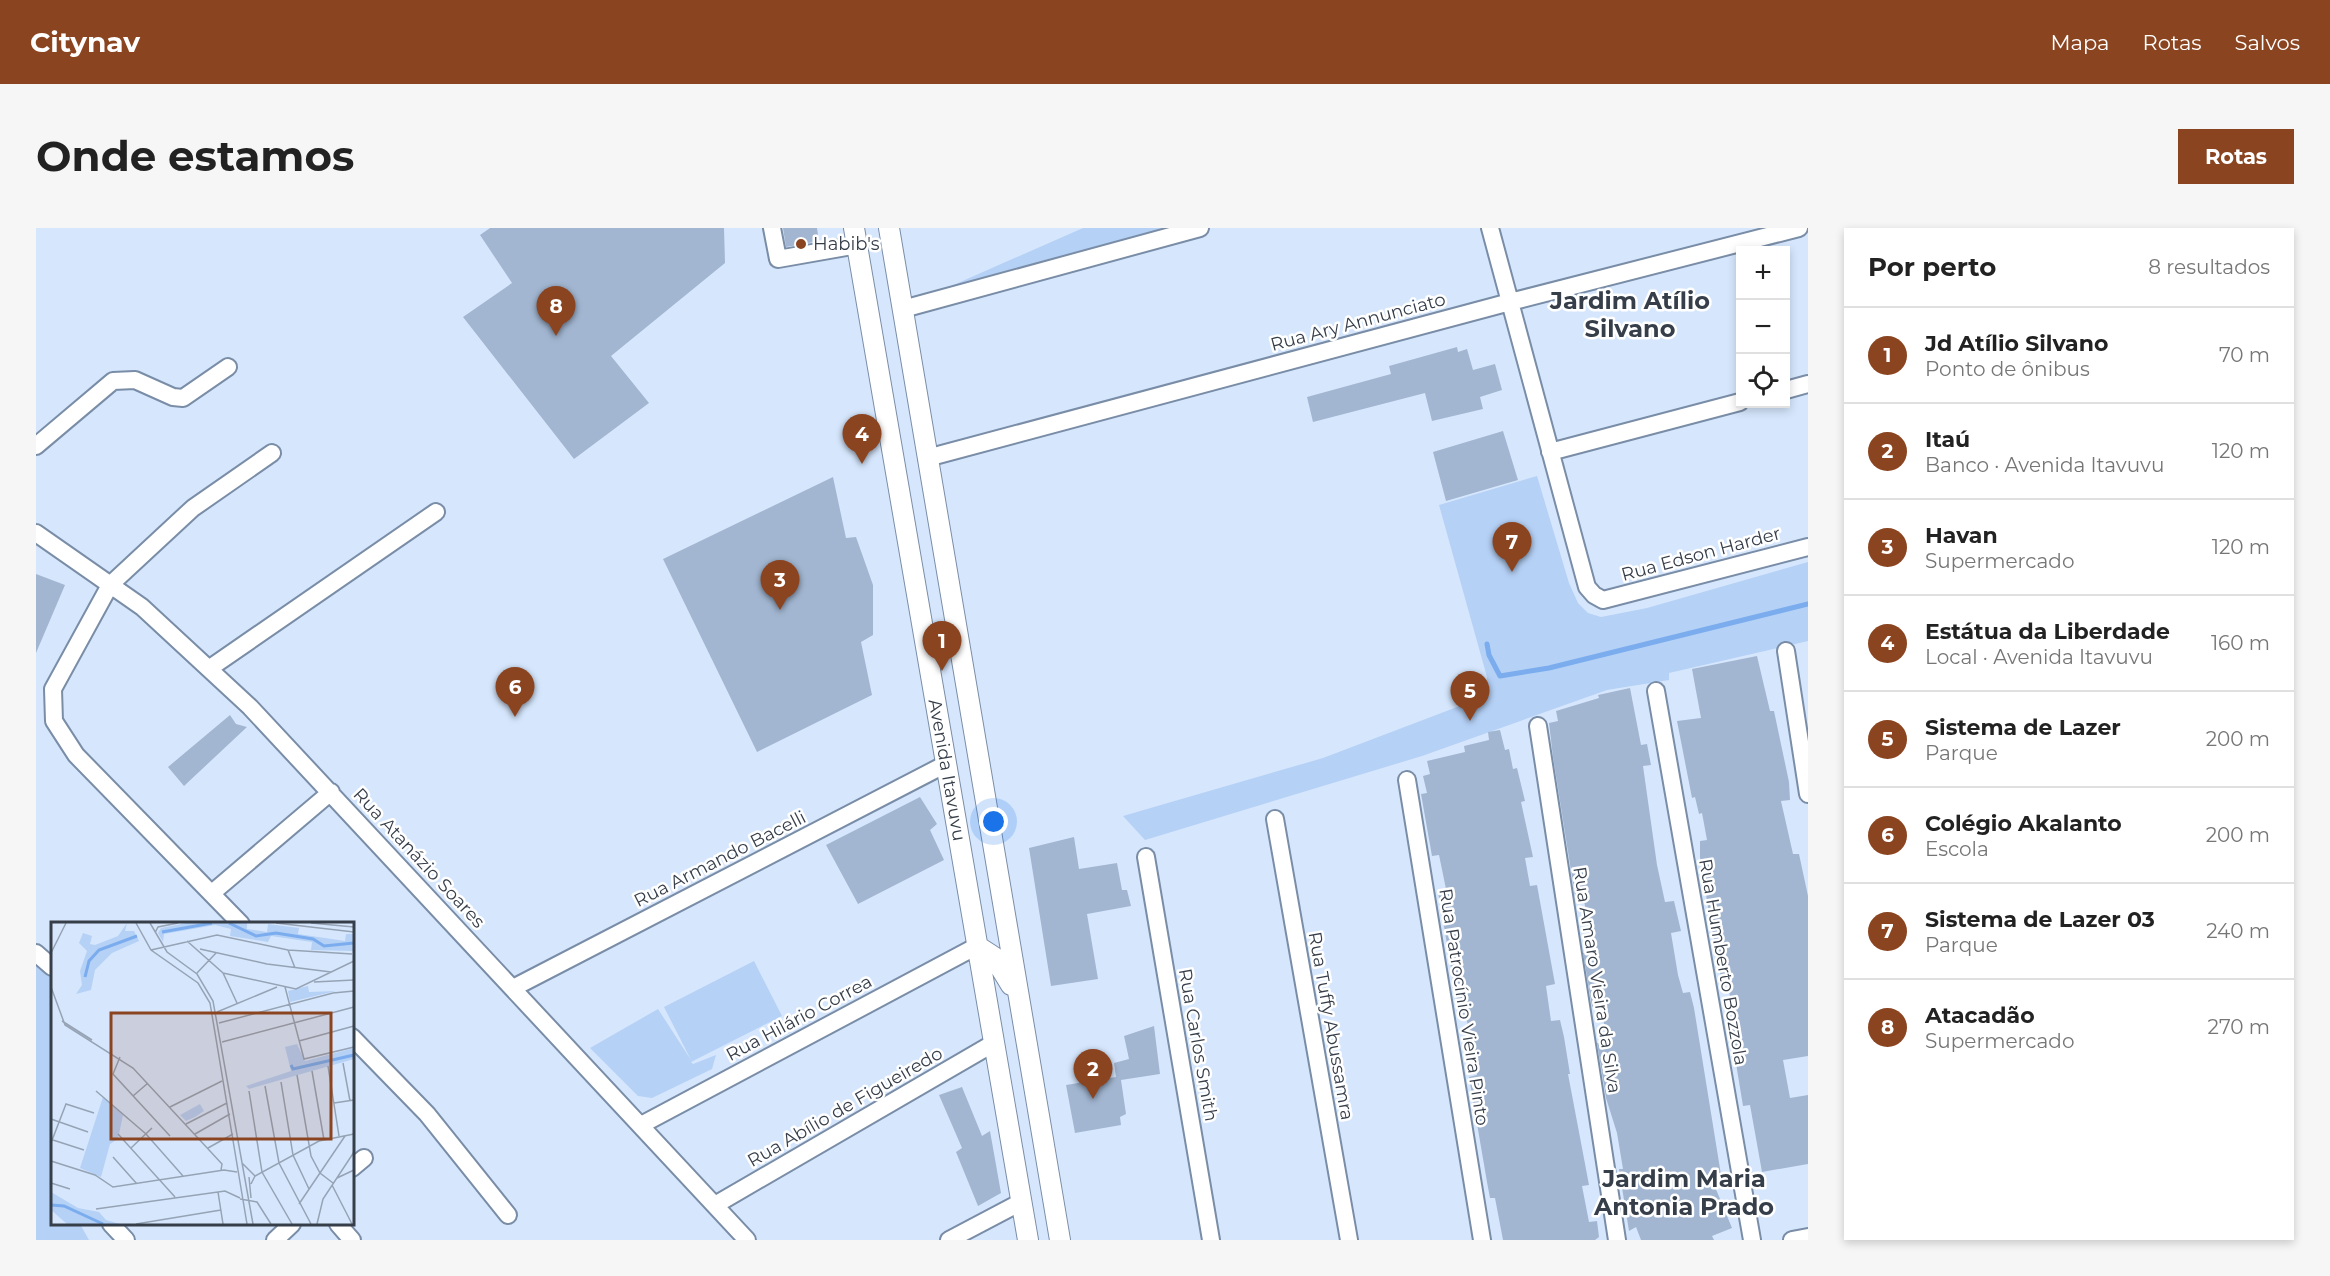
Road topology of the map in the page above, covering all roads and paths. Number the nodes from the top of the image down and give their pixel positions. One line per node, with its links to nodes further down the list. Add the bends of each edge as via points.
1 (772, 228): 7 (street, via 778,259 830,250)
2 (870, 228): 7 (main road)
3 (889, 228): 9 (main road, Avenida Itavuvu)
4 (1200, 228): 9 (street)
5 (1490, 228): 8 (street)
6 (1799, 228): 8 (street, Rua Ary Annunciato)
7 (856, 237): 14 (main road, Avenida Itavuvu)
8 (1510, 302): 16 (street); 18 (street, Rua Ary Annunciato)
9 (903, 309): 18 (main road, Avenida Itavuvu)
10 (228, 367): 15 (street, via 183,398 135,380 113,381)
11 (1808, 384): 12 (street)
12 (1790, 389)
13 (1736, 403): 16 (street)
14 (889, 431): 18 (main road, via 906,454); 27 (main road, Avenida Itavuvu)
15 (36, 446)
16 (1550, 452): 21 (street, Rua Edson Harder, via 1587,587 1603,600)
17 (272, 453): 22 (street, via 193,508)
18 (927, 458): 39 (main road, Avenida Itavuvu)
19 (436, 512): 24 (street)
20 (36, 533): 22 (street, Rua Atanázio Soares)
21 (1808, 547)
22 (110, 585): 24 (street, Rua Atanázio Soares, via 142,607); 33 (street, via 53,689 54,721 76,755)
23 (1786, 651): 30 (street)
24 (210, 668): 29 (street, Rua Atanázio Soares)
25 (1656, 691): 61 (street, Rua Humberto Bozzola)
26 (1538, 726): 60 (street, Rua Amaro Vieira da Silva)
27 (946, 764): 35 (main road, Avenida Itavuvu); 38 (street, Rua Armando Bacelli)
28 (1407, 780): 59 (street, Rua Patrocínio Vieira Pinto)
29 (331, 792): 33 (street); 38 (street, Rua Atanázio Soares)
30 (1808, 794)
31 (1275, 819): 58 (street, Rua Tuffy Abussamra)
32 (1146, 857): 57 (street, Rua Carlos Smith)
33 (212, 893): 34 (street)
34 (239, 922)
35 (976, 946): 39 (main road, via 994,957); 41 (main road, Avenida Itavuvu); 42 (street, Rua Hilário Correa)
36 (36, 953): 37 (street)
37 (51, 966)
38 (513, 988): 42 (street, Rua Atanázio Soares)
39 (1017, 996): 56 (main road, Avenida Itavuvu)
40 (354, 1039): 45 (street, via 427,1114)
41 (994, 1043): 43 (main road, Avenida Itavuvu); 44 (street, Rua Abílio de Figueiredo)
42 (641, 1125): 44 (street, Rua Atanázio Soares)
43 (1021, 1202): 54 (street); 55 (main road, Avenida Itavuvu)
44 (715, 1205): 53 (street, Rua Atanázio Soares)
45 (508, 1215)
46 (112, 1225): 50 (street)
47 (291, 1225): 51 (street)
48 (339, 1225): 52 (street)
49 (1808, 1237): 62 (street)
50 (126, 1240)
51 (275, 1240)
52 (352, 1240)
53 (747, 1240)
54 (949, 1240)
55 (1028, 1240)
56 (1060, 1240)
57 (1211, 1240)
58 (1349, 1240)
59 (1482, 1240)
60 (1617, 1240)
61 (1752, 1240)
62 (1792, 1240)

